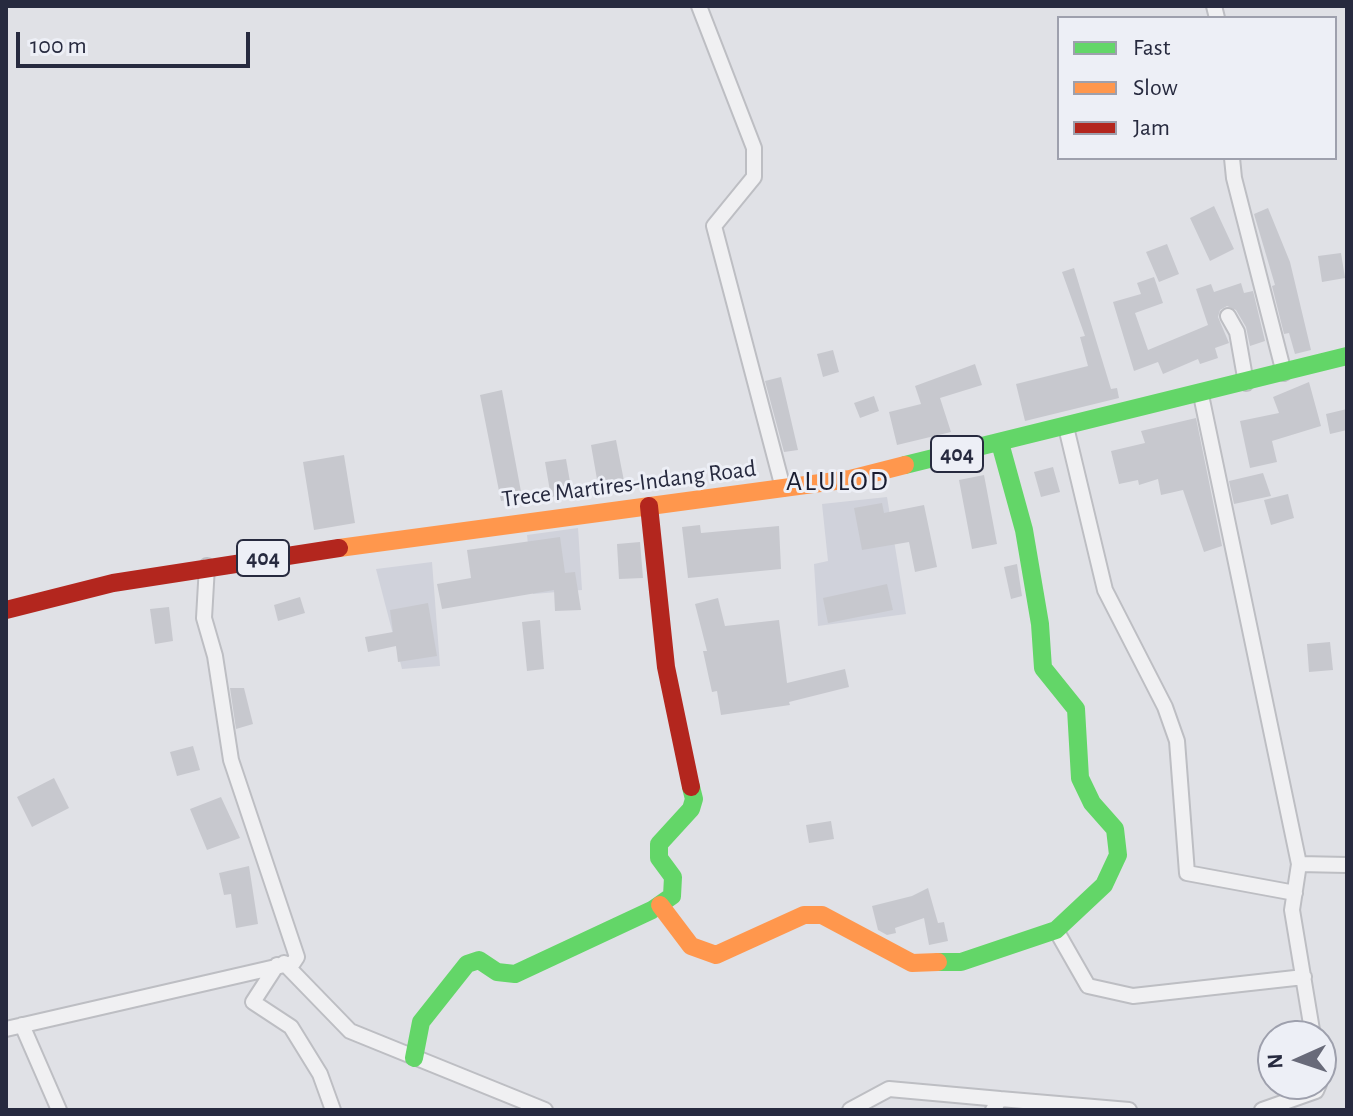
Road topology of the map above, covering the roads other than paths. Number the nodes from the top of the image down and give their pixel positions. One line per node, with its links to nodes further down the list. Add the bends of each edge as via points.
1 (699, 6): 10 (street, via 754,148 754,177 714,226)
2 (1232, 160): 5 (street)
3 (1228, 316): 6 (street, via 1237,332)
4 (1347, 356): 5 (street, Trece Martires-Indang Road / 404)
5 (1284, 373): 6 (street, Trece Martires-Indang Road / 404)
6 (1246, 383): 7 (street, Trece Martires-Indang Road / 404)
7 (1201, 395): 8 (street, Trece Martires-Indang Road / 404); 14 (street)
8 (1066, 427): 9 (street, Trece Martires-Indang Road / 404); 16 (street, via 1105,590 1177,741 1187,873)
9 (1000, 443): 10 (street, Trece Martires-Indang Road / 404, via 850,479); 18 (street, via 1024,530 1043,668 1076,709 1080,778 1092,803 1115,829 1118,855 1104,885)
10 (783, 488): 11 (street, Trece Martires-Indang Road / 404)
11 (649, 506): 12 (street, Trece Martires-Indang Road / 404); 17 (street, via 666,667 694,799 659,844 659,858 673,877 672,896)
12 (207, 566): 13 (street, Trece Martires-Indang Road / 404); 19 (street, via 204,618 231,760 297,957)
13 (6, 610)
14 (1299, 864): 15 (street); 16 (street)
15 (1347, 865)
16 (1295, 893): 20 (street, via 1292,910)
17 (660, 905): 18 (street, via 691,946 716,955 804,915 822,915 912,963 961,962); 24 (street, via 515,974 497,972 479,960 467,964 421,1022)
18 (1056, 930): 20 (street, via 1088,986 1133,996)
19 (281, 964): 22 (street); 24 (street, via 350,1031); 28 (street, via 253,1002 291,1027 320,1074)
20 (1304, 977): 21 (street)
21 (1311, 1020)
22 (22, 1025): 23 (street); 27 (street)
23 (6, 1029)
24 (414, 1058): 29 (street)
25 (1290, 1100): 32 (street)
26 (996, 1104): 30 (street, via 889,1089); 31 (street)
27 (59, 1110)
28 (333, 1110)
29 (545, 1110)
30 (850, 1110)
31 (1129, 1110)
32 (1262, 1110)

